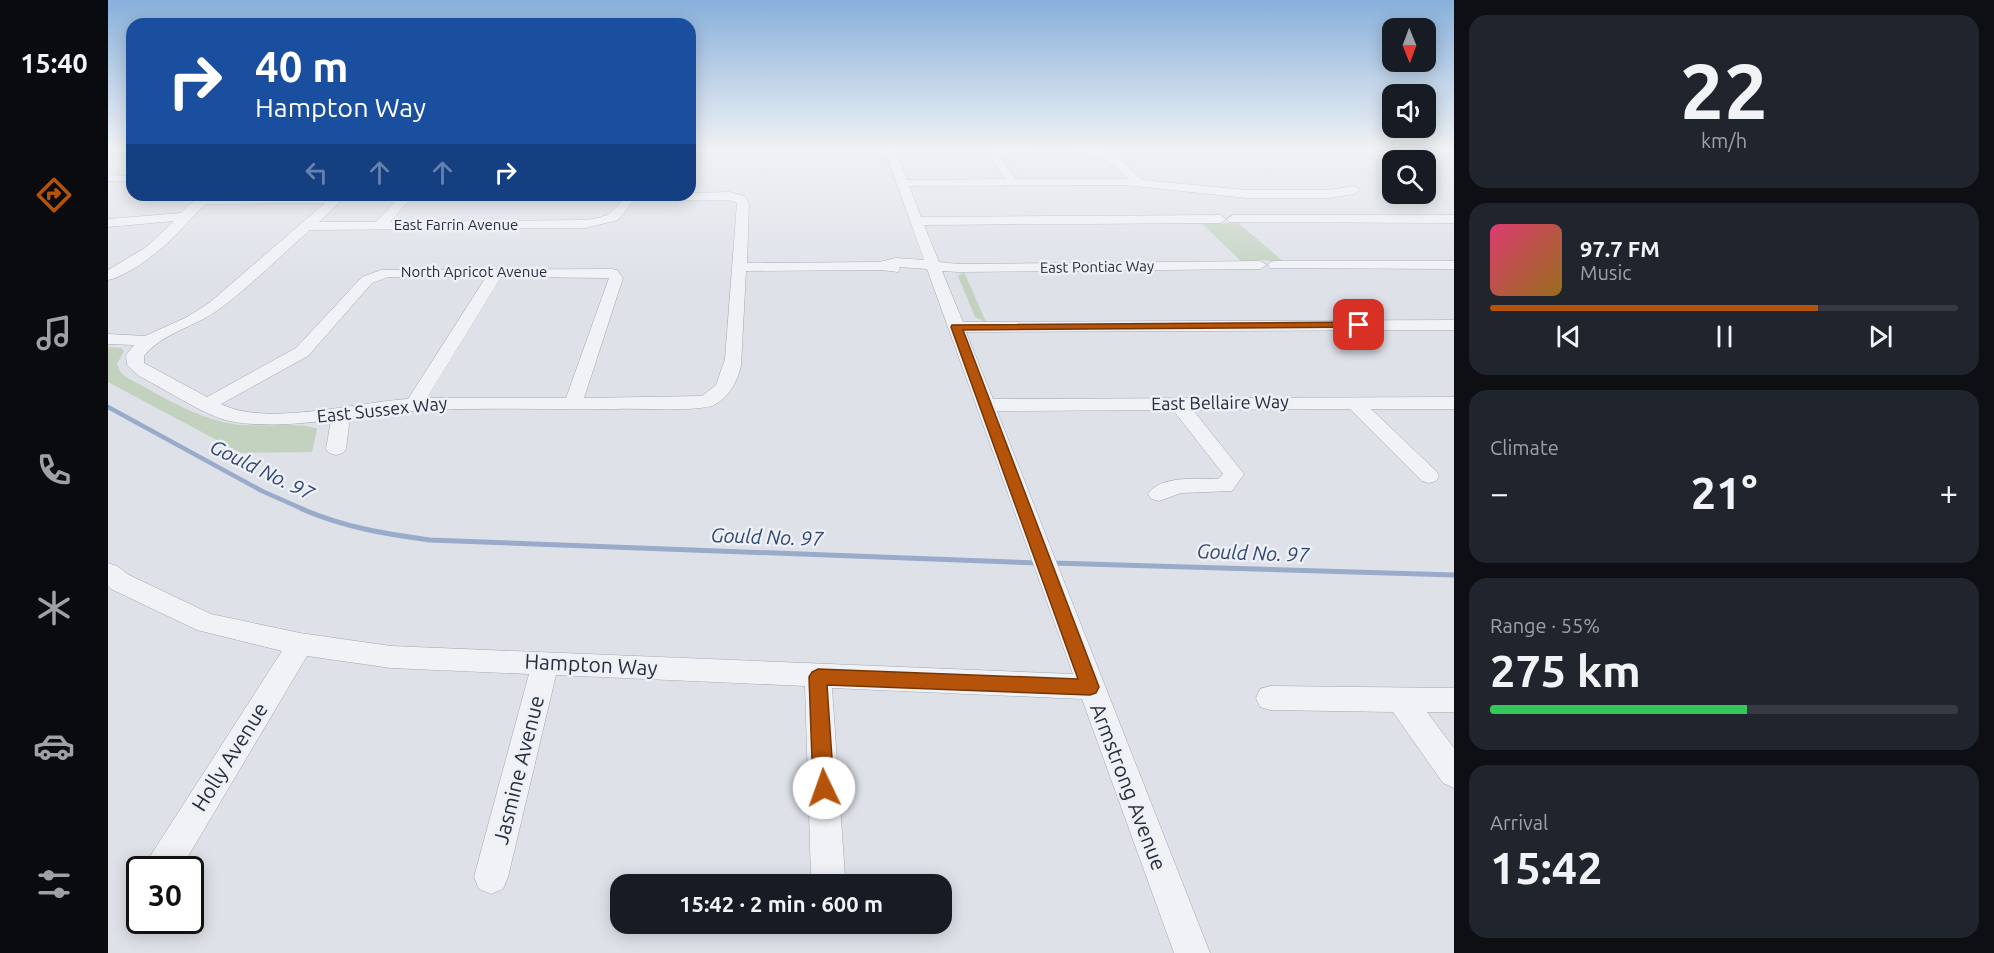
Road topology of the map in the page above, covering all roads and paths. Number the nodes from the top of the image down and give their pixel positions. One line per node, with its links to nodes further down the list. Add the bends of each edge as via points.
1 (906, 192): 14 (street, Armstrong Avenue)
2 (1195, 192): 12 (street)
3 (1216, 192): 5 (street)
4 (1339, 192): 5 (street)
5 (1287, 194)
6 (696, 196): 19 (street, via 729,196 743,203)
7 (204, 201): 11 (street)
8 (331, 201): 17 (street)
9 (402, 201): 16 (street)
10 (628, 201): 16 (street, East Farrin Avenue, via 621,214 606,222)
11 (182, 217): 15 (street); 22 (street, via 175,229 150,251)
12 (1225, 218): 13 (street); 14 (street)
13 (1454, 219)
14 (917, 221): 20 (street, Armstrong Avenue)
15 (108, 223)
16 (380, 225): 17 (street, East Farrin Avenue)
17 (306, 226): 26 (street, via 214,306)
18 (1454, 265): 20 (street, East Pontiac Way, via 1275,265 1264,261 1260,265)
19 (739, 267): 20 (street, East Pontiac Way); 31 (street, East Sussex Way, via 734,359 727,384 717,398 705,402)
20 (935, 267): 24 (street, Armstrong Avenue)
21 (497, 272): 29 (street, North Apricot Avenue, via 386,273 367,280 302,352); 30 (street); 31 (street, North Apricot Avenue, via 607,272 616,278)
22 (108, 276)
23 (1454, 324): 24 (street)
24 (956, 327): 33 (street, Armstrong Avenue)
25 (108, 339): 26 (street)
26 (147, 341): 29 (street, East Sussex Way, via 135,355 136,365)
27 (1353, 402): 28 (street, East Bellaire Way); 32 (street, East Bellaire Way); 36 (street)
28 (1454, 403)
29 (207, 404): 34 (street, East Sussex Way, via 224,413 267,419)
30 (414, 404): 31 (street, East Sussex Way); 34 (street, East Sussex Way)
31 (573, 404)
32 (1178, 404): 33 (street, East Bellaire Way); 37 (street, via 1234,474 1224,486 1179,486)
33 (986, 405): 42 (street, Armstrong Avenue)
34 (341, 414): 35 (street)
35 (336, 449)
36 (1430, 476)
37 (1159, 494)
38 (112, 581): 39 (street, Hampton Way, via 206,623)
39 (300, 644): 40 (street, Hampton Way, via 392,657); 47 (street, Holly Avenue)
40 (546, 662): 41 (street, Hampton Way); 49 (street, Jasmine Avenue)
41 (818, 677): 42 (street, Hampton Way); 48 (street)
42 (1090, 687): 50 (street, Armstrong Avenue)
43 (1270, 698): 44 (street)
44 (1401, 700): 45 (street); 46 (street)
45 (1454, 700)
46 (1454, 773)
47 (170, 856)
48 (828, 874)
49 (491, 877)
50 (1192, 953)

